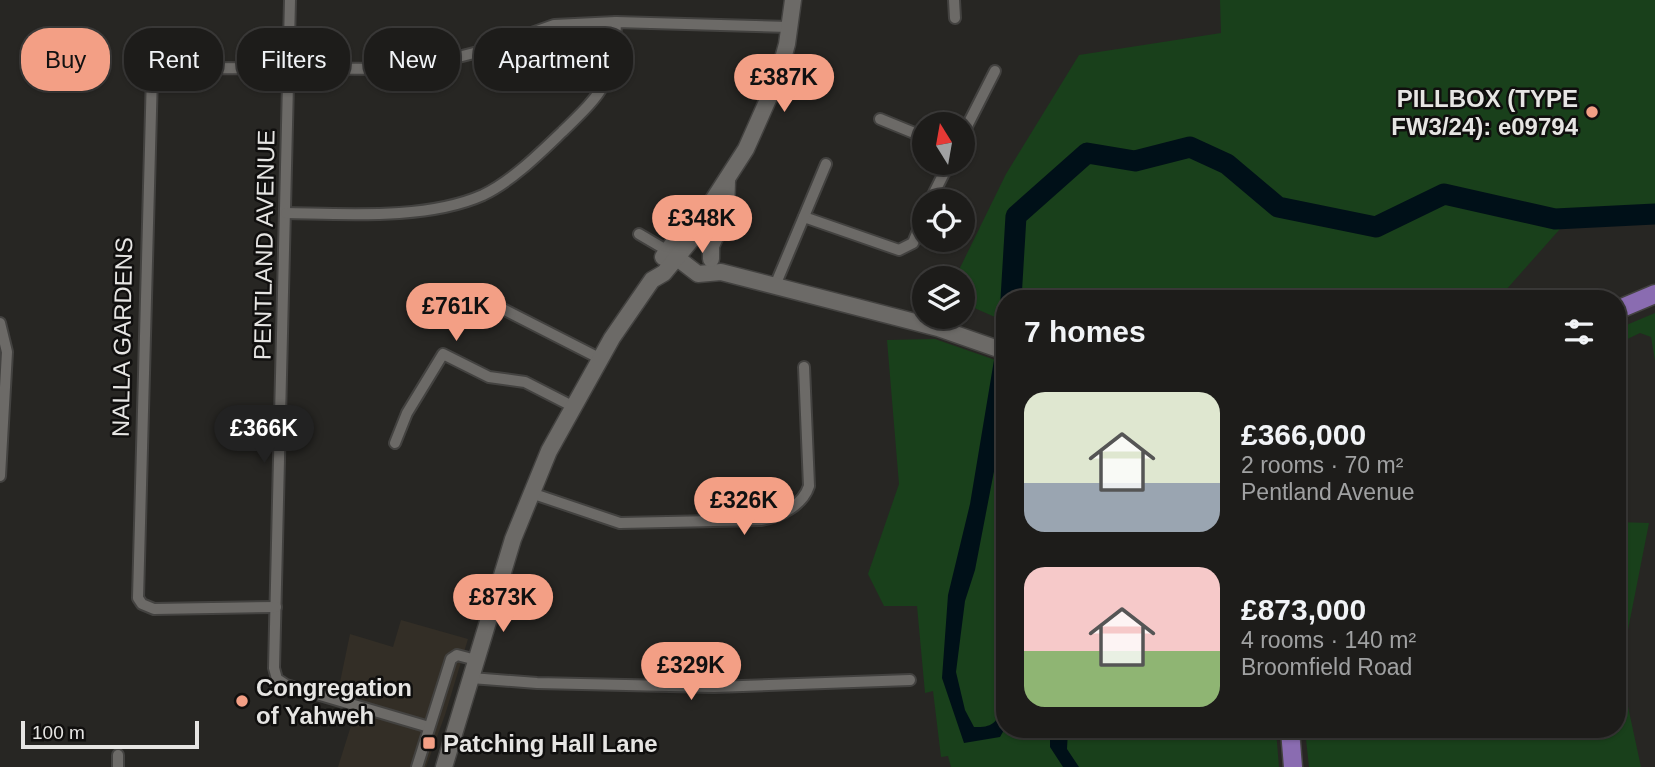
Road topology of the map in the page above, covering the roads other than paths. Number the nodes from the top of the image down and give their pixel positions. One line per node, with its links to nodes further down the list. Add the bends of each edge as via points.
1 (290, 0): 7 (street, PENTLAND AVENUE)
2 (793, 0): 6 (main road)
3 (954, 0): 4 (street)
4 (955, 18)
5 (616, 22): 6 (street); 9 (street, via 554,25 411,69); 17 (street, via 612,71 600,91 553,141 495,188 468,200 404,212)
6 (790, 27): 16 (main road, via 771,99)
7 (290, 28)
8 (237, 70): 36 (street, NALLA GARDENS, via 168,68 155,70 150,80 138,598 154,608)
9 (350, 70)
10 (995, 71): 12 (street)
11 (289, 91): 17 (street, PENTLAND AVENUE)
12 (974, 112)
13 (880, 119): 14 (street)
14 (912, 132)
15 (826, 164): 18 (street)
16 (727, 181): 21 (main road, via 708,208 701,228); 22 (main road, via 726,213 711,246)
17 (286, 213): 36 (street, PENTLAND AVENUE)
18 (804, 217): 20 (street, via 899,250); 23 (street)
19 (639, 234): 21 (street)
20 (912, 244)
21 (676, 252): 22 (main road); 29 (main road)
22 (716, 266): 23 (main road)
23 (774, 288): 28 (main road, via 938,328)
24 (1655, 294): 26 (main road)
25 (489, 302): 29 (street)
26 (1626, 306)
27 (0, 323): 33 (street, via 7,352)
28 (996, 348)
29 (599, 358): 31 (main road)
30 (804, 367): 35 (street, via 809,486 802,500 778,516 620,523)
31 (572, 406): 32 (street, via 525,382 489,377 443,354 407,413); 35 (main road)
32 (395, 443)
33 (1, 451): 34 (street)
34 (0, 476)
35 (531, 493): 37 (main road)
36 (275, 607): 40 (street, PENTLAND AVENUE, via 277,679)
37 (476, 660): 38 (main road); 40 (street, via 457,655 451,659)
38 (471, 678): 39 (street, via 714,687); 43 (main road)
39 (910, 680)
40 (429, 727): 42 (street)
41 (1291, 738): 44 (main road)
42 (417, 767)
43 (444, 767)
44 (1293, 767)

